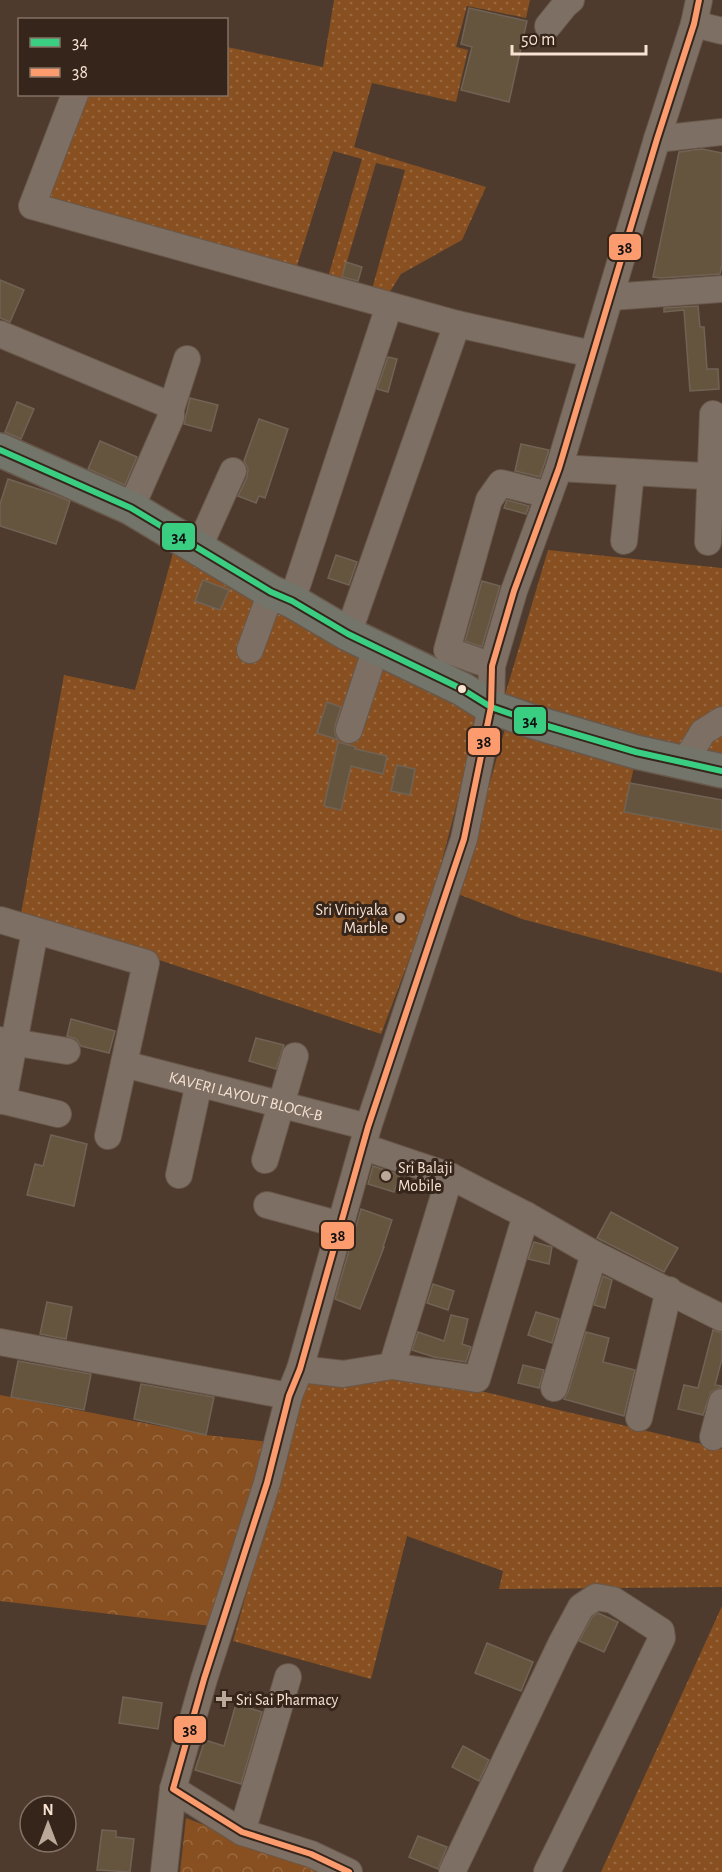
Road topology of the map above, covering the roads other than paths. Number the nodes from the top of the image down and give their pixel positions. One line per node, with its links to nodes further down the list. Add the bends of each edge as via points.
1 (571, 0): 3 (street)
2 (696, 12): 4 (street); 7 (street)
3 (548, 26)
4 (722, 31)
5 (74, 96): 10 (street, via 32,206)
6 (722, 132): 7 (street)
7 (657, 139): 9 (street)
8 (722, 289): 9 (street)
9 (611, 297): 13 (street)
10 (389, 306): 11 (street); 27 (street)
11 (457, 324): 13 (street); 28 (street)
12 (0, 334): 15 (street)
13 (592, 354): 18 (street)
14 (187, 358): 15 (street)
15 (171, 409): 23 (street)
16 (713, 414): 21 (street)
17 (0, 450): 23 (main road)
18 (559, 468): 20 (street); 22 (street)
19 (232, 471): 26 (street)
20 (631, 472): 21 (street); 24 (street)
21 (716, 476): 25 (street)
22 (549, 495): 30 (street); 30 (street, via 501,483 489,500 447,651)
23 (131, 508): 26 (main road)
24 (624, 541)
25 (708, 542)
26 (198, 549): 27 (main road)
27 (282, 597): 28 (main road); 29 (street)
28 (362, 641): 31 (main road); 33 (street)
29 (250, 650)
30 (492, 666): 31 (street)
31 (491, 707): 34 (main road); 47 (street, via 464,839)
32 (722, 720): 34 (street, via 703,732)
33 (349, 730)
34 (684, 763): 35 (main road)
35 (722, 771)
36 (0, 920): 37 (street)
37 (35, 931): 38 (street); 41 (street, via 146,963)
38 (7, 1041): 39 (street); 43 (street)
39 (67, 1051)
40 (295, 1056): 44 (street)
41 (124, 1064): 42 (street, KAVERI LAYOUT BLOCK-B); 46 (street)
42 (199, 1083): 44 (street, KAVERI LAYOUT BLOCK-B); 49 (street)
43 (2, 1100): 45 (street)
44 (280, 1104): 47 (street, KAVERI LAYOUT BLOCK-B); 48 (street)
45 (57, 1113)
46 (108, 1136)
47 (366, 1137): 50 (street, KAVERI LAYOUT BLOCK-B); 53 (street)
48 (265, 1160)
49 (179, 1175)
50 (450, 1176): 52 (street, KAVERI LAYOUT BLOCK-B); 58 (street)
51 (267, 1205): 53 (street)
52 (526, 1215): 54 (street, KAVERI LAYOUT BLOCK-B); 58 (street, via 477,1379)
53 (341, 1225): 59 (street)
54 (594, 1254): 55 (street, KAVERI LAYOUT BLOCK-B); 60 (street)
55 (669, 1290): 56 (street, KAVERI LAYOUT BLOCK-B); 63 (street)
56 (722, 1318)
57 (0, 1342): 61 (street)
58 (392, 1366): 59 (street, via 343,1374)
59 (300, 1369): 61 (street)
60 (554, 1388)
61 (289, 1396): 66 (street, via 267,1483)
62 (722, 1402): 64 (street)
63 (639, 1418)
64 (713, 1437)
65 (288, 1677): 67 (street)
66 (173, 1789): 67 (street); 68 (street)
67 (242, 1832): 69 (street, via 311,1854)
68 (164, 1872)
69 (349, 1872)
70 (452, 1872): 71 (street, via 581,1606 596,1597 613,1600 661,1631 662,1638)
71 (548, 1872)

